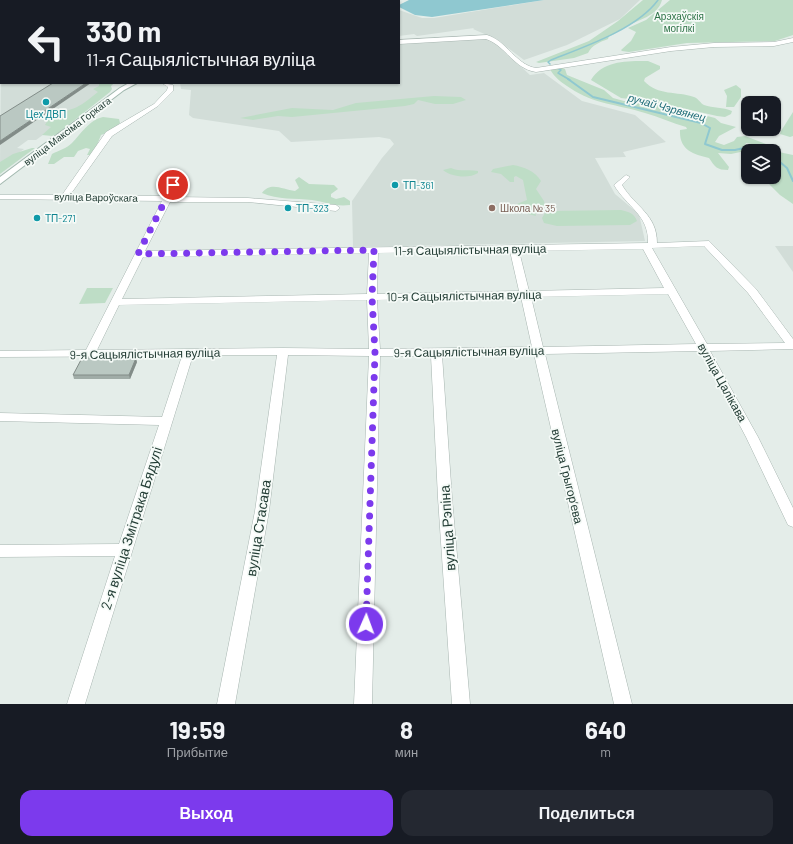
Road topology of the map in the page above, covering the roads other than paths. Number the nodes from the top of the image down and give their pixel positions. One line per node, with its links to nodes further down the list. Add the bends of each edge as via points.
1 (793, 40): 2 (street, via 780,43 686,47 538,70 524,66 502,43 487,37)
2 (400, 42)
3 (132, 84): 7 (main road, вуліца Максіма Горкага)
4 (167, 84): 9 (street, via 171,86 170,91 156,105 109,134)
5 (180, 173): 10 (street)
6 (626, 177): 12 (street, via 618,185 622,193 647,216 654,233)
7 (0, 181)
8 (0, 197): 9 (street, вуліца Вароўскага)
9 (65, 197): 10 (street, вуліца Вароўскага)
10 (166, 198): 11 (street, вуліца Вароўскага, via 282,202); 15 (street)
11 (336, 208)
12 (649, 245): 13 (street, 11-я Сацыялістычная вуліца); 16 (street, вуліца Цалікава); 20 (street, 11-я Сацыялістычная вуліца, via 706,243 752,291)
13 (514, 248): 14 (street, 11-я Сацыялістычная вуліца); 17 (street, вуліца Грыгорʼева)
14 (374, 250): 15 (street, 11-я Сацыялістычная вуліца); 18 (street)
15 (138, 254): 19 (street)
16 (670, 291): 17 (street, 10-я Сацыялістычная вуліца); 21 (street, вуліца Цалікава)
17 (525, 293): 18 (street, 10-я Сацыялістычная вуліца); 22 (street, вуліца Грыгорʼева)
18 (372, 297): 19 (street, 10-я Сацыялістычная вуліца); 26 (street)
19 (114, 302): 28 (street)
20 (792, 346): 21 (street, 9-я Сацыялістычная вуліца)
21 (705, 348): 22 (street, 9-я Сацыялістычная вуліца); 31 (street, вуліца Цалікава, via 747,426)
22 (538, 349): 24 (street, 9-я Сацыялістычная вуліца); 38 (street, вуліца Грыгорʼева)
23 (283, 351): 25 (street, 9-я Сацыялістычная вуліца); 26 (street, 9-я Сацыялістычная вуліца); 35 (street, вуліца Стасава, via 262,511)
24 (436, 351): 26 (street, 9-я Сацыялістычная вуліца); 37 (street, вуліца Рэпіна)
25 (189, 352): 28 (street, 9-я Сацыялістычная вуліца); 30 (street, 2-я вуліца Змітрака Бядулі)
26 (375, 353): 36 (street)
27 (0, 354): 28 (street, 9-я Сацыялістычная вуліца)
28 (89, 354)
29 (0, 417): 30 (street)
30 (166, 421): 32 (street, 2-я вуліца Змітрака Бядулі)
31 (793, 521)
32 (124, 550): 33 (street); 34 (street, 2-я вуліца Змітрака Бядулі)
33 (0, 551)
34 (76, 704)
35 (226, 704)
36 (363, 704)
37 (461, 704)
38 (623, 704)

